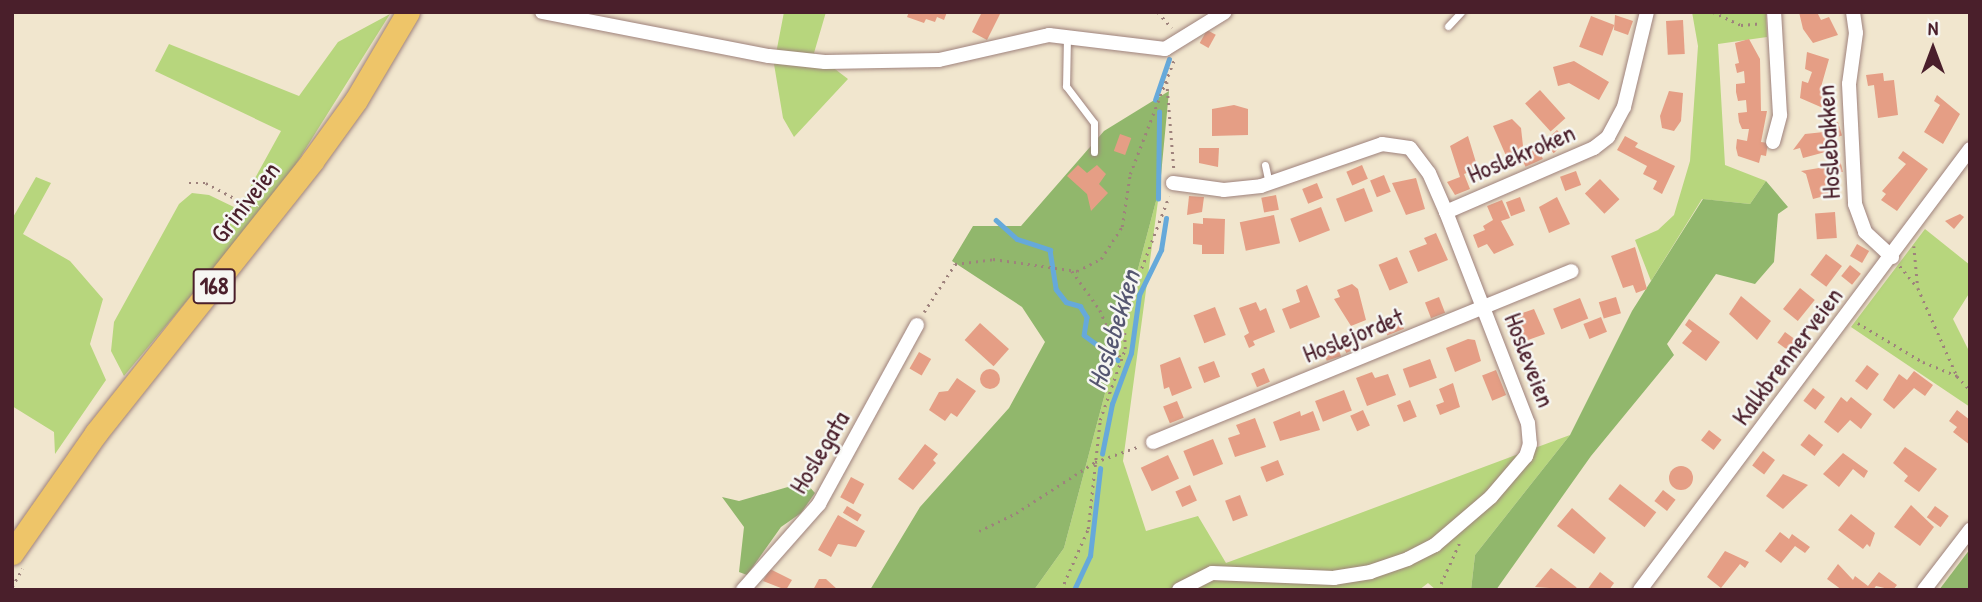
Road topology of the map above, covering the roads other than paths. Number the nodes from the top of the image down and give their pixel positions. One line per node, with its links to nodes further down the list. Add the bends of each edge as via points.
1 (408, 12): 23 (main road, Griniveien / 168, via 356,100 269,218 96,433)
2 (542, 12): 9 (street, via 806,61 939,60 1026,39)
3 (1225, 12): 9 (street, via 1180,42 1149,51)
4 (1461, 12): 8 (lane)
5 (1647, 12): 16 (street, Hoslekroken, via 1623,107 1608,137 1594,148)
6 (1853, 12): 17 (street, Hoslebakken, via 1856,33 1849,84 1855,204 1865,232)
7 (1774, 17): 10 (street, Hoslebakken, via 1780,115)
8 (1448, 26)
9 (1067, 35): 12 (lane, via 1066,86 1094,123)
10 (1773, 142)
11 (1970, 149): 17 (street, Kalkbrennerveien)
12 (1094, 152)
13 (1265, 165): 15 (lane)
14 (1173, 183): 15 (street, Hosleveien, via 1224,190)
15 (1269, 184): 16 (street, Hosleveien, via 1382,144 1399,145 1420,156)
16 (1446, 212): 19 (street, Hosleveien)
17 (1892, 257): 26 (street, Kalkbrennerveien)
18 (1571, 271): 19 (street, Hoslejordet)
19 (1484, 309): 21 (street, Hoslejordet); 25 (street, Hosleveien, via 1528,423 1530,443 1509,477 1462,524 1435,545 1371,572 1313,578 1212,573)
20 (917, 325): 24 (street, Hoslegata, via 819,504)
21 (1153, 442)
22 (1970, 530): 27 (street)
23 (12, 553)
24 (743, 590)
25 (1179, 590)
26 (1640, 590)
27 (1924, 590)

